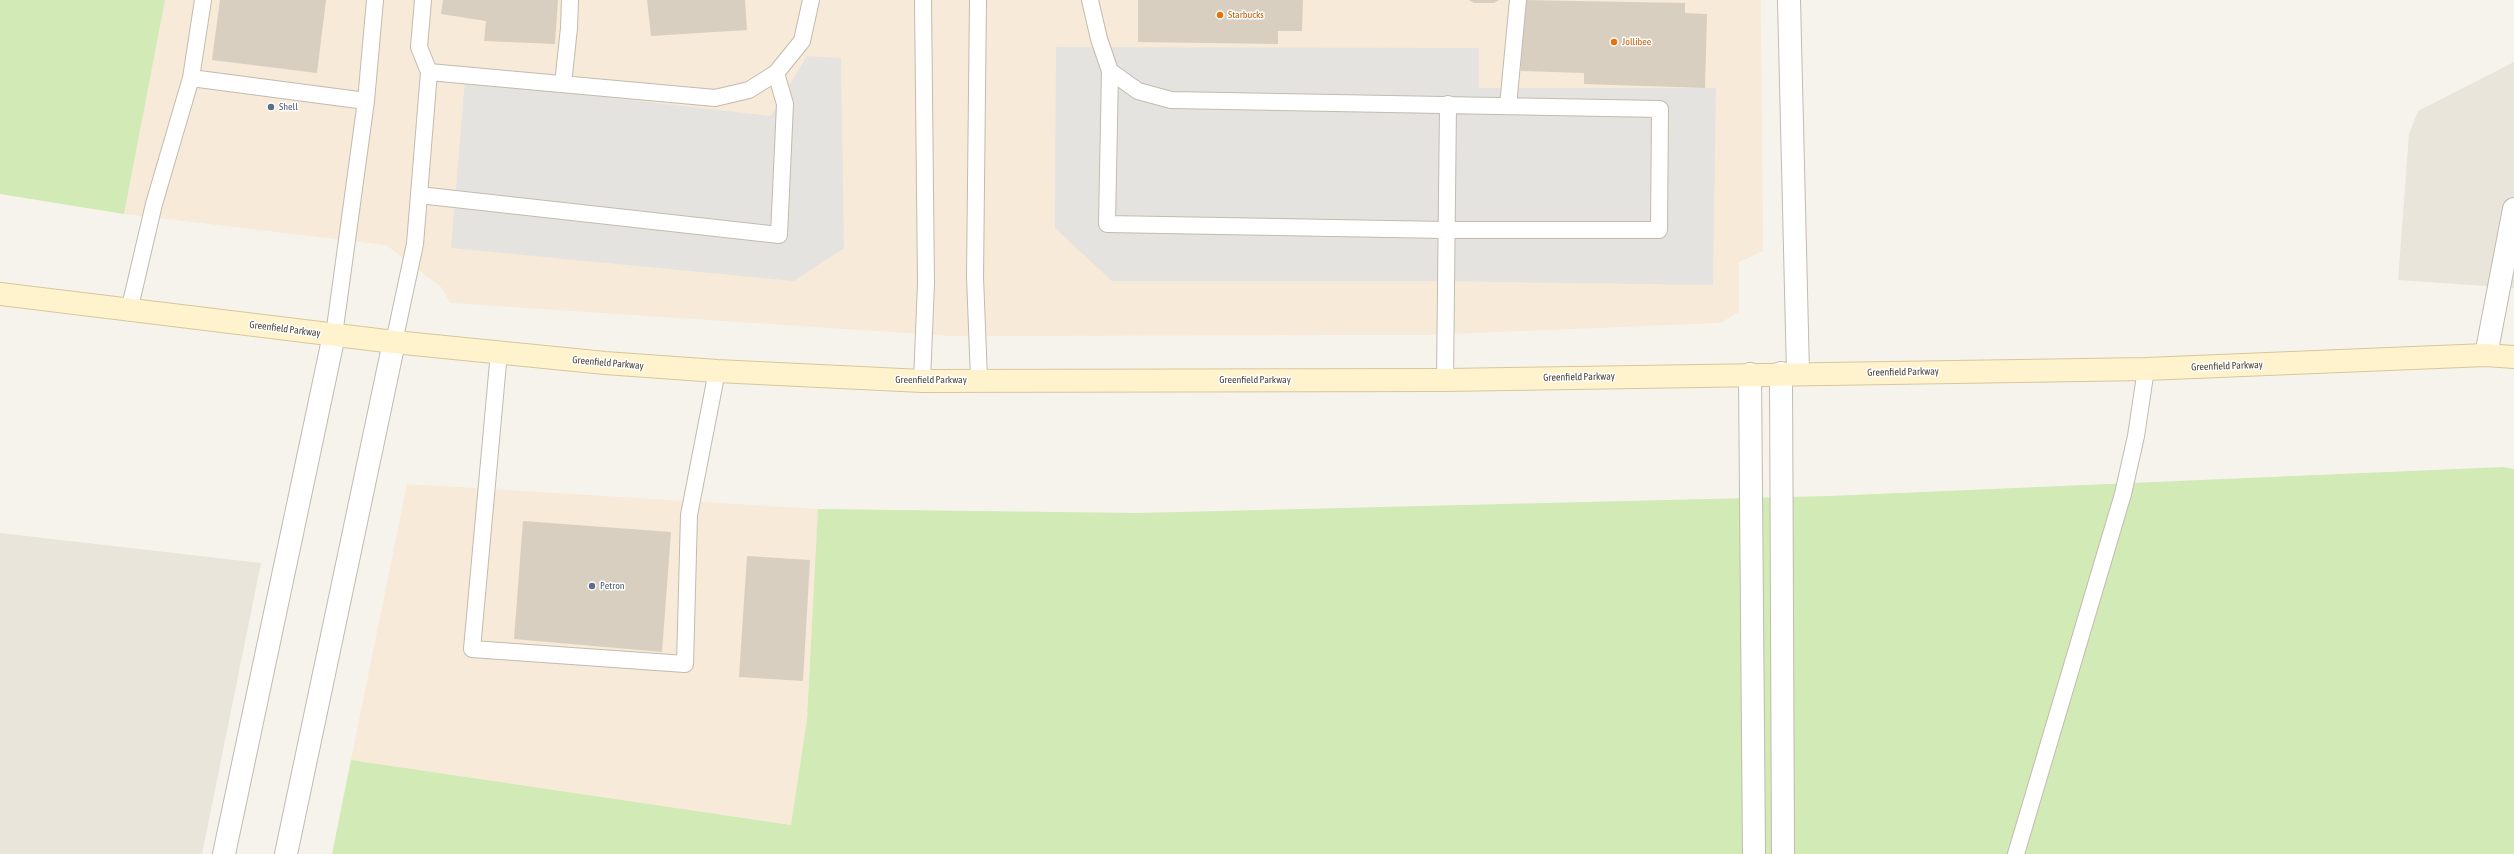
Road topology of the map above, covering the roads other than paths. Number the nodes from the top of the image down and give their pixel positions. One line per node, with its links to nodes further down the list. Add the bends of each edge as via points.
1 (202, 0): 14 (lane)
2 (375, 0): 16 (lane)
3 (423, 0): 12 (lane, via 419,47)
4 (570, 0): 15 (lane)
5 (811, 0): 13 (lane, via 802,41)
6 (923, 0): 35 (lane, via 926,283)
7 (978, 0): 33 (lane, via 975,278)
8 (1090, 0): 11 (lane, via 1099,39)
9 (1518, 0): 18 (lane)
10 (1789, 0): 31 (street)
11 (1110, 70): 17 (lane, via 1138,91 1171,100); 21 (lane, via 1107,224)
12 (429, 72): 15 (lane); 19 (lane)
13 (776, 73): 15 (lane, via 749,90 715,98); 19 (lane, via 785,104 779,236)
14 (191, 78): 16 (lane); 23 (lane, via 154,204)
15 (563, 84)
16 (366, 101): 24 (lane)
17 (1448, 104): 18 (lane); 21 (lane)
18 (1508, 106): 21 (lane, via 1660,109 1659,230)
19 (419, 195): 25 (lane, via 415,244)
20 (2514, 209): 27 (street)
21 (1446, 230): 34 (lane)
22 (0, 294): 23 (main road, Greenfield Parkway)
23 (129, 311): 24 (main road, Greenfield Parkway)
24 (334, 335): 25 (main road, Greenfield Parkway); 36 (street)
25 (394, 342): 26 (main road, Greenfield Parkway); 37 (street)
26 (499, 352): 30 (main road, Greenfield Parkway); 30 (lane, via 472,649 685,664 689,515)
27 (2486, 355): 28 (main road, Greenfield Parkway); 29 (main road, Greenfield Parkway)
28 (2514, 357)
29 (2146, 369): 31 (main road, Greenfield Parkway); 40 (lane, via 2136,436 2123,494)
30 (717, 371): 35 (main road, Greenfield Parkway)
31 (1790, 373): 32 (main road, Greenfield Parkway); 39 (street)
32 (1750, 374): 34 (main road, Greenfield Parkway); 38 (street)
33 (979, 379): 34 (main road, Greenfield Parkway); 35 (main road, Greenfield Parkway)
34 (1445, 380)
35 (922, 381)
36 (224, 854)
37 (286, 854)
38 (1754, 854)
39 (1783, 854)
40 (2016, 854)

